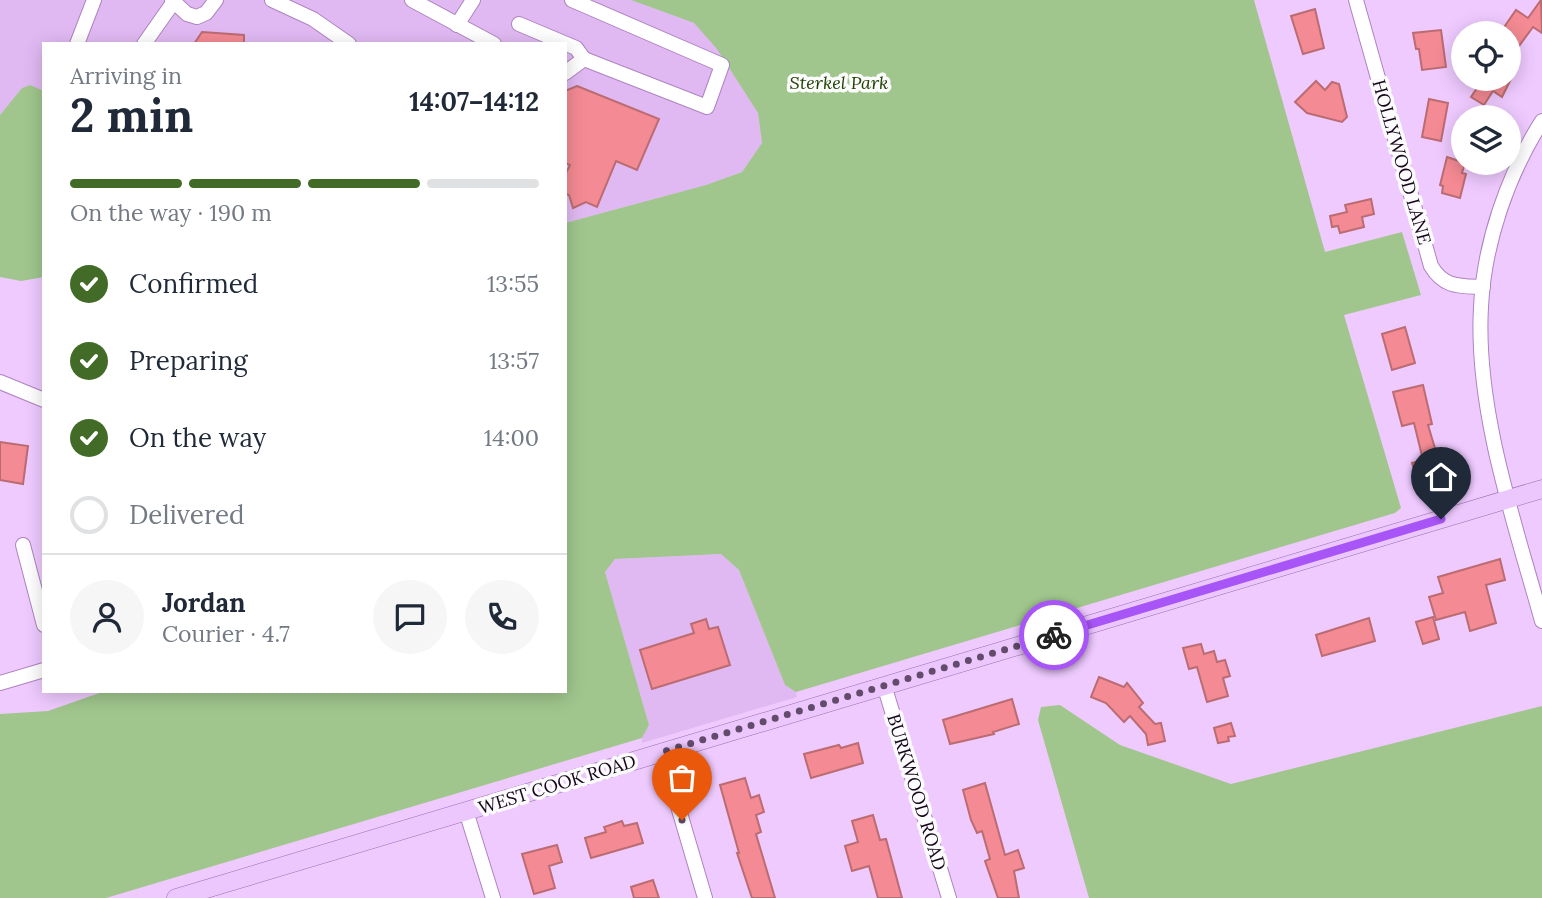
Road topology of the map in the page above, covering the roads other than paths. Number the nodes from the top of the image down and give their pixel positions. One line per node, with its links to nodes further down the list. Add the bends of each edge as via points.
1 (94, 0): 11 (street)
2 (216, 0): 8 (street, via 197,17)
3 (272, 0): 13 (street, via 313,19)
4 (412, 0): 10 (street)
5 (474, 0): 10 (street)
6 (572, 0): 17 (street, via 722,65 707,107)
7 (1356, 0): 20 (street, HOLLYWOOD LANE, via 1431,266 1447,283)
8 (174, 1): 12 (street)
9 (519, 24): 15 (street)
10 (457, 25): 14 (street)
11 (78, 42)
12 (145, 42)
13 (346, 42)
14 (490, 42)
15 (562, 42)
16 (567, 44): 17 (street)
17 (584, 59): 18 (street)
18 (567, 71)
19 (1542, 121): 20 (street, via 1503,204)
20 (1483, 287): 24 (street, via 1481,330 1487,401)
21 (0, 382): 22 (street)
22 (42, 399)
23 (1542, 489): 24 (main road, WEST COOK ROAD)
24 (1508, 499): 27 (street); 30 (main road, WEST COOK ROAD)
25 (23, 545): 26 (street)
26 (42, 617)
27 (1542, 621)
28 (42, 671): 29 (street)
29 (0, 683)
30 (884, 685): 31 (main road, WEST COOK ROAD); 36 (street, BURKWOOD ROAD)
31 (662, 752): 32 (main road, WEST COOK ROAD); 35 (street)
32 (466, 811): 33 (main road, WEST COOK ROAD); 34 (street)
33 (176, 898)
34 (493, 898)
35 (705, 898)
36 (949, 898)

